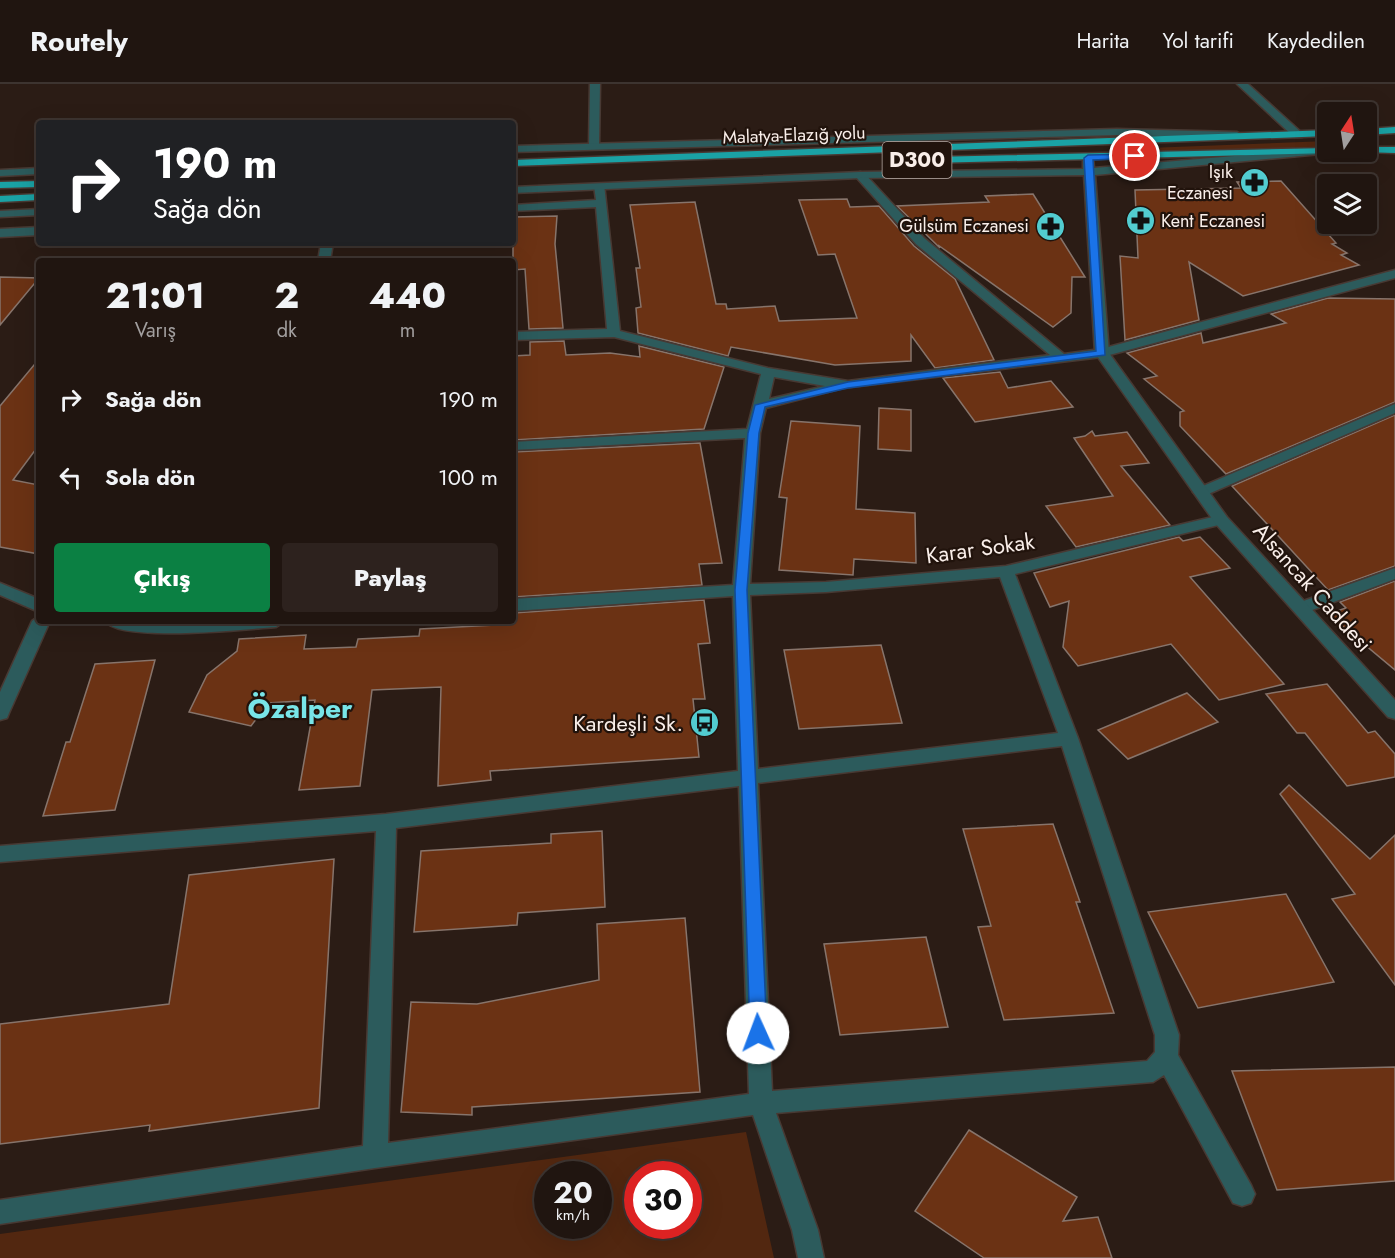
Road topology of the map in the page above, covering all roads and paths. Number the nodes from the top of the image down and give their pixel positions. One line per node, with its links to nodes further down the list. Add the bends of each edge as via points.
1 (595, 84): 8 (street)
2 (1242, 84): 6 (street)
3 (1395, 130): 4 (highway)
4 (1377, 131)
5 (1317, 134): 6 (highway, Malatya-Elazığ yolu / D300)
6 (1298, 135): 7 (highway, Malatya-Elazığ yolu / D300)
7 (1268, 136): 8 (street, via 1117,132); 15 (highway, Malatya-Elazığ yolu / D300)
8 (594, 146): 9 (street)
9 (516, 149)
10 (1377, 150): 11 (highway)
11 (1395, 150)
12 (1317, 152): 14 (highway, Malatya-Elazığ yolu / D300)
13 (1317, 153): 17 (street)
14 (1088, 158): 17 (street); 19 (highway, Malatya-Elazığ yolu / D300, via 847,161)
15 (516, 163)
16 (36, 171): 18 (street)
17 (1089, 172): 20 (street); 36 (street)
18 (0, 173)
19 (516, 175)
20 (860, 175): 23 (street); 37 (street, via 920,241)
21 (36, 183): 22 (highway)
22 (0, 185)
23 (600, 186): 24 (street); 27 (street)
24 (516, 190)
25 (36, 197): 26 (highway)
26 (0, 199)
27 (602, 203): 28 (street); 34 (street)
28 (516, 208)
29 (36, 212): 30 (street)
30 (0, 214)
31 (36, 231): 32 (street)
32 (0, 233)
33 (1395, 274): 36 (street)
34 (614, 333): 35 (street); 38 (street)
35 (516, 336)
36 (1102, 353): 37 (street); 44 (street, Alsancak Caddesi)
37 (1061, 358): 39 (street)
38 (768, 372): 39 (street); 40 (street)
39 (848, 385): 40 (street)
40 (760, 405): 42 (street)
41 (1395, 408): 44 (street)
42 (753, 433): 43 (street); 49 (street)
43 (516, 446)
44 (1201, 492): 45 (street, Alsancak Caddesi)
45 (1221, 520): 46 (street, Karar Sokak); 52 (street, Alsancak Caddesi)
46 (1006, 571): 49 (street, Karar Sokak, via 826,587); 58 (street)
47 (1395, 573): 52 (street)
48 (0, 588): 50 (street)
49 (741, 590): 51 (street, Karar Sokak); 59 (street)
50 (36, 605)
51 (516, 605)
52 (1301, 608): 56 (street, Alsancak Caddesi)
53 (40, 624): 57 (street)
54 (131, 624): 55 (street, via 159,629)
55 (232, 624)
56 (1395, 712)
57 (0, 713)
58 (1069, 738): 59 (street); 62 (street, via 1167,1035)
59 (748, 777): 60 (street); 63 (street)
60 (386, 822): 61 (street); 64 (street)
61 (0, 854)
62 (1166, 1056): 63 (street, via 1153,1071); 65 (street)
63 (761, 1103): 64 (street); 67 (street, via 805,1230)
64 (375, 1156): 66 (street)
65 (1242, 1194)
66 (0, 1212)
67 (810, 1258)

